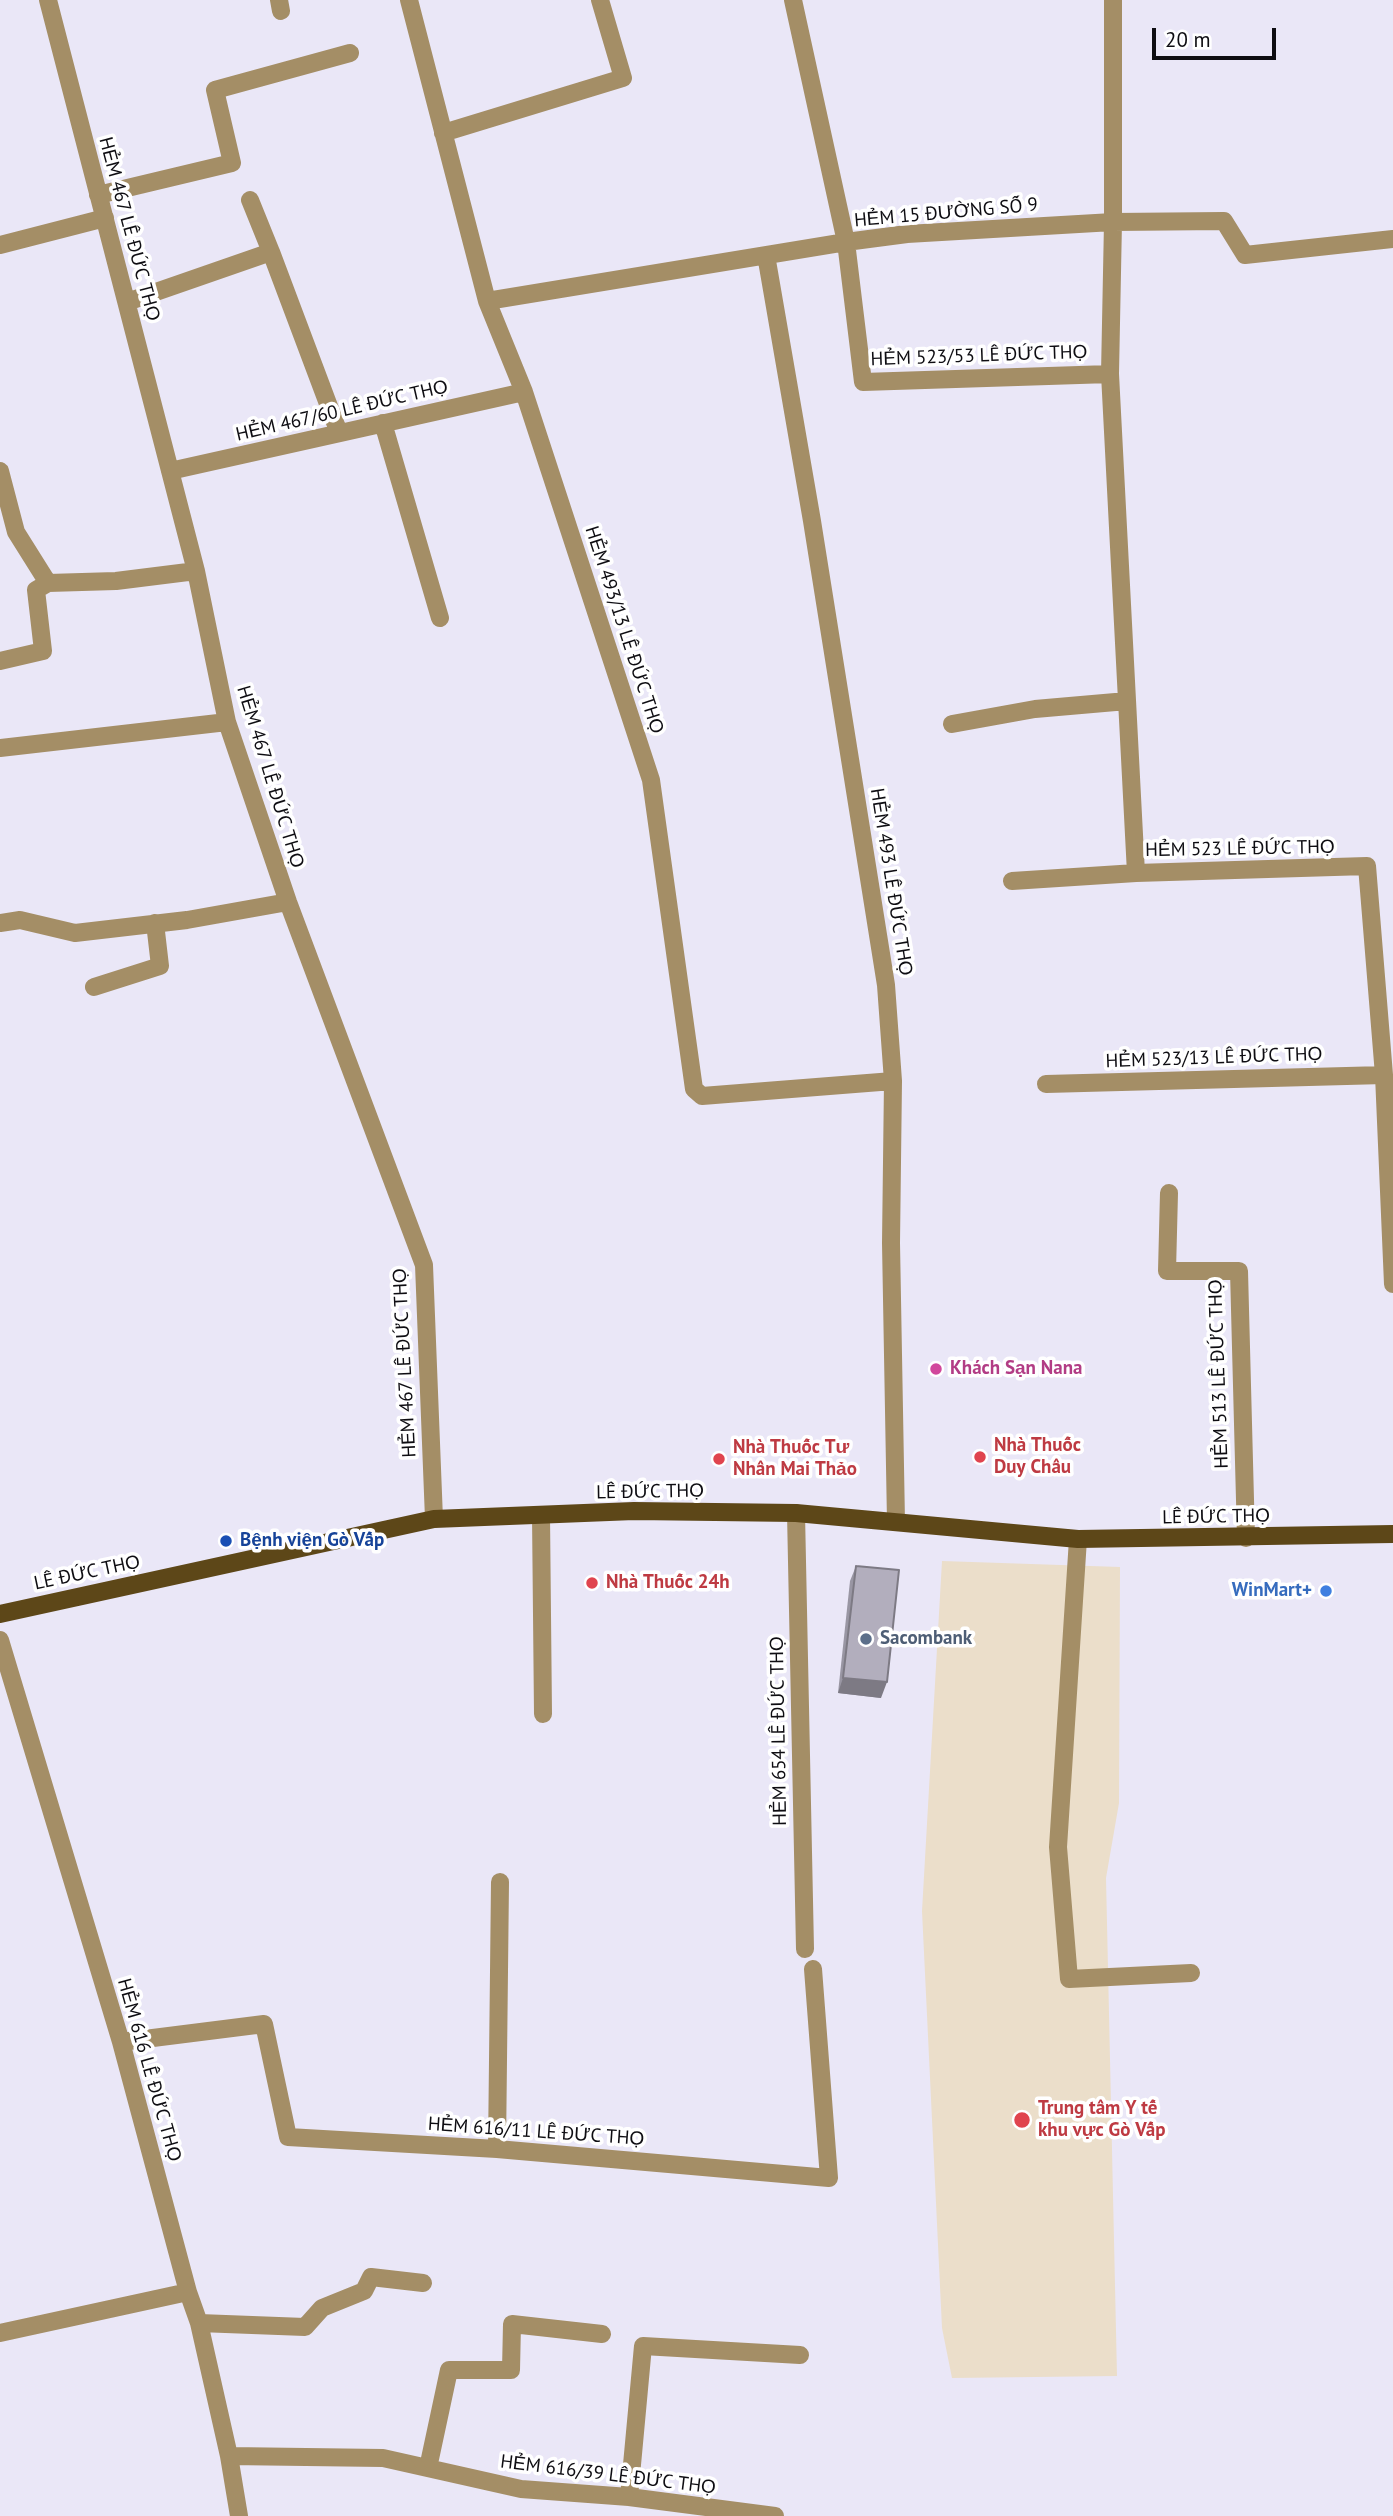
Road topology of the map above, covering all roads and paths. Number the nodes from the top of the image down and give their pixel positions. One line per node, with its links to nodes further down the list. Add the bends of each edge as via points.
1 (48, 0): 8 (street, HẺM 467 LÊ ĐỨC THỌ)
2 (409, 0): 7 (street, HẺM 493/13 LÊ ĐỨC THỌ)
3 (600, 0): 7 (street, via 623,78)
4 (793, 0): 13 (street)
5 (1113, 0): 11 (street, HẺM 523 LÊ ĐỨC THỌ)
6 (350, 53): 8 (street, via 215,90 232,163)
7 (443, 133): 17 (street, HẺM 493/13 LÊ ĐỨC THỌ)
8 (99, 194): 10 (street, HẺM 467 LÊ ĐỨC THỌ)
9 (250, 200): 15 (street)
10 (105, 218): 14 (street); 18 (street, HẺM 467 LÊ ĐỨC THỌ)
11 (1113, 222): 12 (street, HẺM 15 ĐƯỜNG SỐ 9, via 1224,221 1245,255); 13 (street, HẺM 15 ĐƯỜNG SỐ 9); 19 (street, HẺM 523 LÊ ĐỨC THỌ)
12 (1393, 239)
13 (846, 242): 16 (street, HẺM 15 ĐƯỜNG SỐ 9); 19 (street, HẺM 523/53 LÊ ĐỨC THỌ, via 863,382)
14 (0, 245)
15 (271, 252): 18 (street); 22 (street)
16 (766, 256): 17 (street, HẺM 15 ĐƯỜNG SỐ 9); 40 (street, HẺM 493 LÊ ĐỨC THỌ, via 884,971)
17 (488, 301): 20 (street, HẺM 493/13 LÊ ĐỨC THỌ)
18 (127, 302): 24 (street, HẺM 467 LÊ ĐỨC THỌ)
19 (1110, 374): 29 (street, HẺM 523 LÊ ĐỨC THỌ)
20 (524, 392): 21 (street, HẺM 467/60 LÊ ĐỨC THỌ); 40 (street, HẺM 493/13 LÊ ĐỨC THỌ, via 651,780 694,1089 702,1096)
21 (383, 422): 22 (street, HẺM 467/60 LÊ ĐỨC THỌ); 27 (street)
22 (339, 433): 24 (street, HẺM 467/60 LÊ ĐỨC THỌ)
23 (0, 471): 26 (street, via 16,531)
24 (170, 471): 25 (street, HẺM 467 LÊ ĐỨC THỌ)
25 (196, 571): 26 (street, via 116,581); 30 (street, HẺM 467 LÊ ĐỨC THỌ)
26 (48, 583): 28 (street, via 36,590 43,651)
27 (440, 618)
28 (0, 661)
29 (1127, 701): 31 (street, via 1035,709); 33 (street, HẺM 523 LÊ ĐỨC THỌ)
30 (227, 722): 32 (street); 35 (street, HẺM 467 LÊ ĐỨC THỌ)
31 (952, 724)
32 (0, 748)
33 (1136, 873): 34 (street); 39 (street, HẺM 523 LÊ ĐỨC THỌ, via 1367,866)
34 (1012, 881)
35 (288, 902): 37 (street); 46 (street, HẺM 467 LÊ ĐỨC THỌ, via 424,1265)
36 (0, 923): 37 (street, via 20,920 75,933)
37 (155, 923): 38 (street, via 160,967)
38 (94, 987)
39 (1384, 1075): 41 (street, HẺM 523/13 LÊ ĐỨC THỌ); 43 (street, HẺM 523 LÊ ĐỨC THỌ)
40 (893, 1081): 47 (street, HẺM 493 LÊ ĐỨC THỌ)
41 (1046, 1084)
42 (1168, 1193): 49 (street, HẺM 513 LÊ ĐỨC THỌ, via 1167,1271 1240,1271)
43 (1393, 1283)
44 (796, 1513): 45 (main road, LÊ ĐỨC THỌ); 47 (main road, LÊ ĐỨC THỌ); 55 (street, HẺM 654 LÊ ĐỨC THỌ)
45 (541, 1515): 46 (main road, LÊ ĐỨC THỌ); 53 (street)
46 (434, 1519): 51 (main road, LÊ ĐỨC THỌ)
47 (896, 1522): 50 (main road, LÊ ĐỨC THỌ)
48 (1393, 1534): 49 (main road, LÊ ĐỨC THỌ)
49 (1245, 1538): 50 (main road, LÊ ĐỨC THỌ)
50 (1078, 1539): 57 (street, via 1058,1847 1069,1979)
51 (0, 1614)
52 (0, 1640): 58 (street, HẺM 616 LÊ ĐỨC THỌ)
53 (542, 1714)
54 (499, 1882): 59 (street)
55 (805, 1949)
56 (813, 1969): 59 (street, HẺM 616/11 LÊ ĐỨC THỌ, via 829,2178)
57 (1191, 1973)
58 (121, 2042): 59 (street, HẺM 616/11 LÊ ĐỨC THỌ, via 264,2024 288,2137); 61 (street, HẺM 616 LÊ ĐỨC THỌ)
59 (497, 2149)
60 (423, 2283): 62 (street, via 371,2277 364,2291 322,2308 305,2327)
61 (188, 2292): 62 (street, HẺM 616 LÊ ĐỨC THỌ); 63 (street)
62 (199, 2323): 66 (street, HẺM 616 LÊ ĐỨC THỌ)
63 (0, 2333)
64 (602, 2334): 67 (street, via 512,2324 511,2370 449,2370)
65 (800, 2355): 68 (street, via 643,2346)
66 (229, 2456): 67 (street, HẺM 616/39 LÊ ĐỨC THỌ, via 383,2458); 70 (street, HẺM 616 LÊ ĐỨC THỌ)
67 (428, 2469): 68 (street, HẺM 616/39 LÊ ĐỨC THỌ, via 521,2488)
68 (629, 2497): 69 (street, HẺM 616/39 LÊ ĐỨC THỌ)
69 (682, 2510): 71 (street, HẺM 616/39 LÊ ĐỨC THỌ)
70 (239, 2516)
71 (775, 2516)

